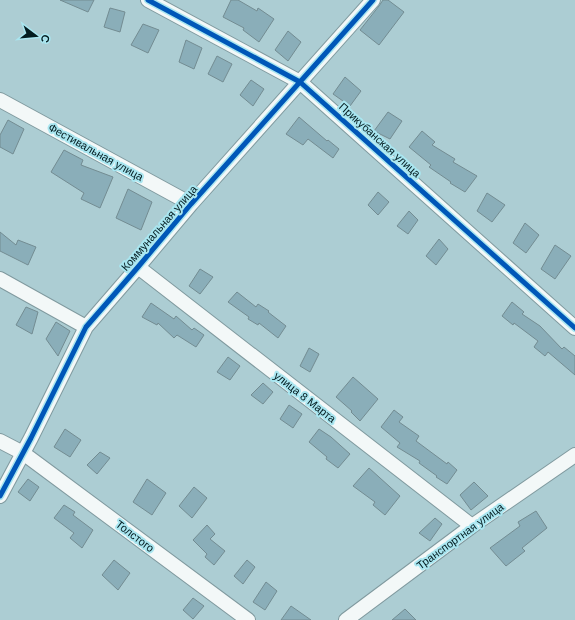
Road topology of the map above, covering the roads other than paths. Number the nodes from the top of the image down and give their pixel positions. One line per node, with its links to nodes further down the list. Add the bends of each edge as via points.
1 (148, 0): 3 (street, Прикубанская улица)
2 (373, 0): 3 (street, Коммунальная улица)
3 (300, 82): 5 (street, Коммунальная улица); 9 (street, Прикубанская улица)
4 (0, 100): 5 (street, Фестивальная улица)
5 (191, 204): 6 (street, Коммунальная улица)
6 (138, 267): 8 (street, Коммунальная улица); 14 (street, улица 8 Марта)
7 (0, 279): 8 (street)
8 (86, 327): 11 (street, Коммунальная улица)
9 (575, 328)
10 (0, 441): 11 (street, Толстого)
11 (23, 453): 13 (street, Коммунальная улица); 15 (street, Толстого)
12 (575, 455): 14 (street, Транспортная улица)
13 (0, 496)
14 (472, 526): 16 (street, Транспортная улица)
15 (248, 620)
16 (346, 620)

